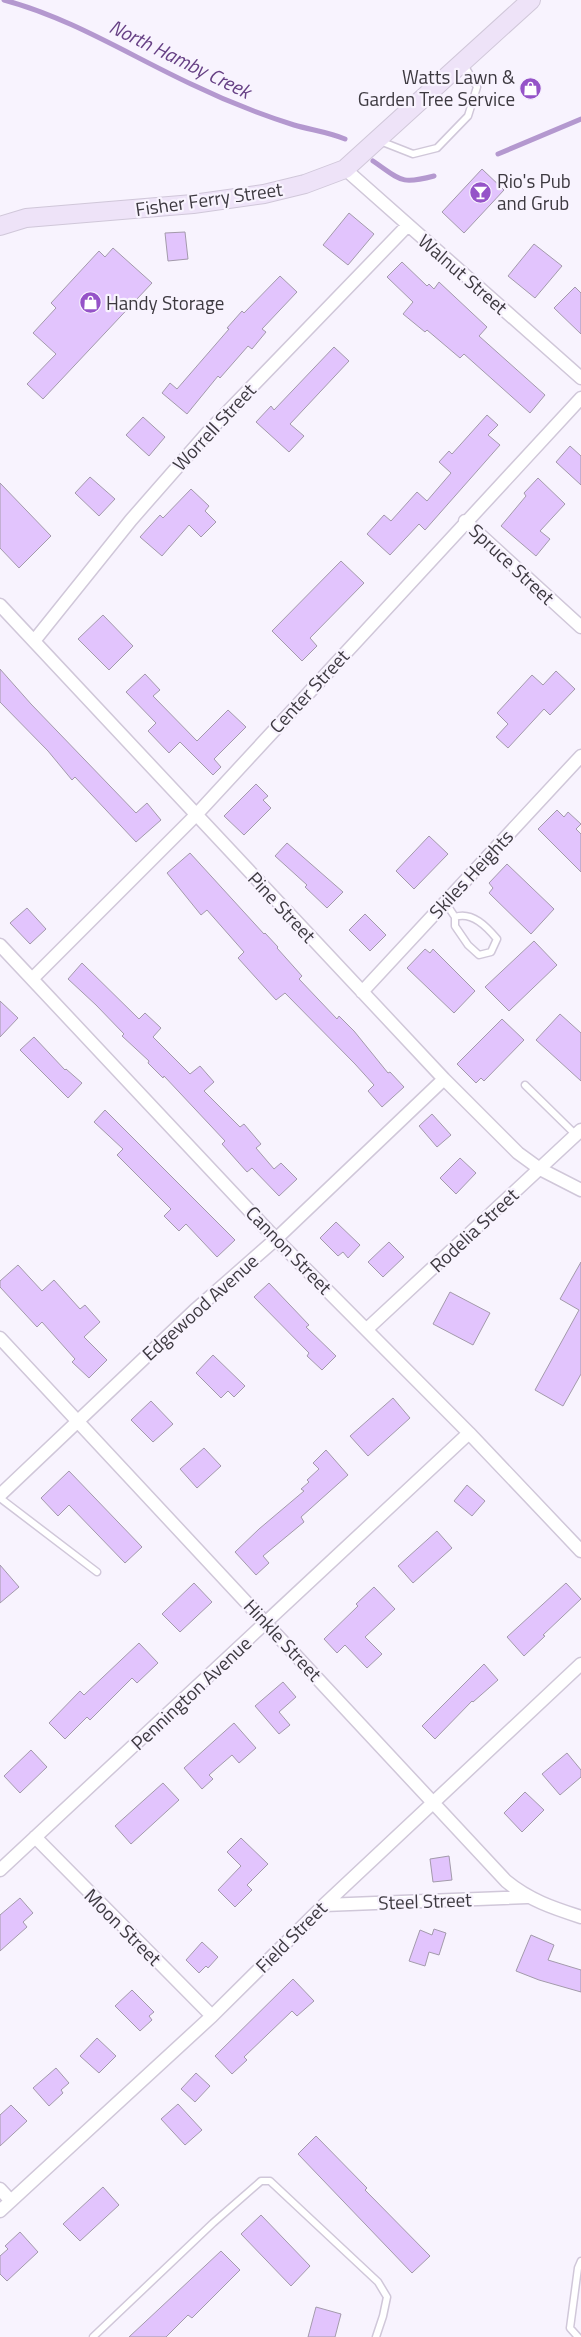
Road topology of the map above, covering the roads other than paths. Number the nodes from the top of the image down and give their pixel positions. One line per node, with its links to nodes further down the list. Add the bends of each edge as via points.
1 (531, 0): 2 (street, Fisher Ferry Street)
2 (463, 62): 3 (street, Fisher Ferry Street); 3 (lane, via 477,87 468,116 437,148 414,154)
3 (377, 140): 4 (street, Fisher Ferry Street)
4 (345, 169): 5 (street, Walnut Street); 6 (street, Fisher Ferry Street, via 264,194 193,204 26,218)
5 (408, 225): 7 (street, Walnut Street); 12 (street, Worrell Street, via 209,431 131,520)
6 (0, 226)
7 (581, 378)
8 (581, 398): 9 (street, Center Street)
9 (465, 521): 11 (street, Spruce Street); 14 (street, Center Street)
10 (0, 604): 12 (street, Pine Street)
11 (581, 627)
12 (34, 641): 14 (street, Pine Street)
13 (579, 762): 15 (street, Skiles Heights)
14 (196, 815): 18 (street, Center Street); 19 (street, Pine Street)
15 (446, 902): 16 (lane); 19 (street, Skiles Heights)
16 (455, 916): 16 (lane, via 456,926 468,945 479,955 491,952 497,939 488,928 462,914)
17 (0, 945): 18 (street, Cannon Street)
18 (32, 979): 25 (street, Cannon Street)
19 (362, 992): 20 (street, Pine Street)
20 (444, 1079): 23 (street, Pine Street, via 518,1153); 25 (street, Edgewood Avenue)
21 (525, 1085): 22 (lane)
22 (579, 1133): 23 (street, Rodelia Street)
23 (540, 1169): 24 (street, Pine Street); 26 (street, Rodelia Street)
24 (581, 1190)
25 (276, 1239): 26 (street, Cannon Street); 28 (street, Edgewood Avenue)
26 (367, 1330): 29 (street, Cannon Street)
27 (0, 1338): 28 (street, Hinkle Street)
28 (76, 1422): 30 (street, Edgewood Avenue); 33 (street, Hinkle Street)
29 (468, 1433): 31 (street, Cannon Street); 33 (street, Pennington Avenue)
30 (0, 1496): 32 (lane)
31 (581, 1551)
32 (97, 1572)
33 (267, 1622): 35 (street, Hinkle Street); 36 (street, Pennington Avenue)
34 (581, 1664): 35 (street, Field Street)
35 (433, 1803): 38 (street, Hinkle Street, via 506,1881); 39 (street, Field Street)
36 (35, 1837): 37 (street, Pennington Avenue); 41 (street, Moon Street)
37 (0, 1870)
38 (527, 1897): 39 (street, Steel Street); 40 (street, Hinkle Street)
39 (324, 1905): 41 (street, Field Street)
40 (581, 1917)
41 (212, 2016): 43 (street, Field Street)
42 (0, 2189): 43 (street)
43 (11, 2200): 44 (street, Field Street)
44 (0, 2211)
45 (581, 2261): 48 (lane, via 570,2328)
46 (93, 2337): 47 (lane, via 220,2217 261,2181 270,2181 378,2282 387,2297)
47 (376, 2337)
48 (578, 2337)

